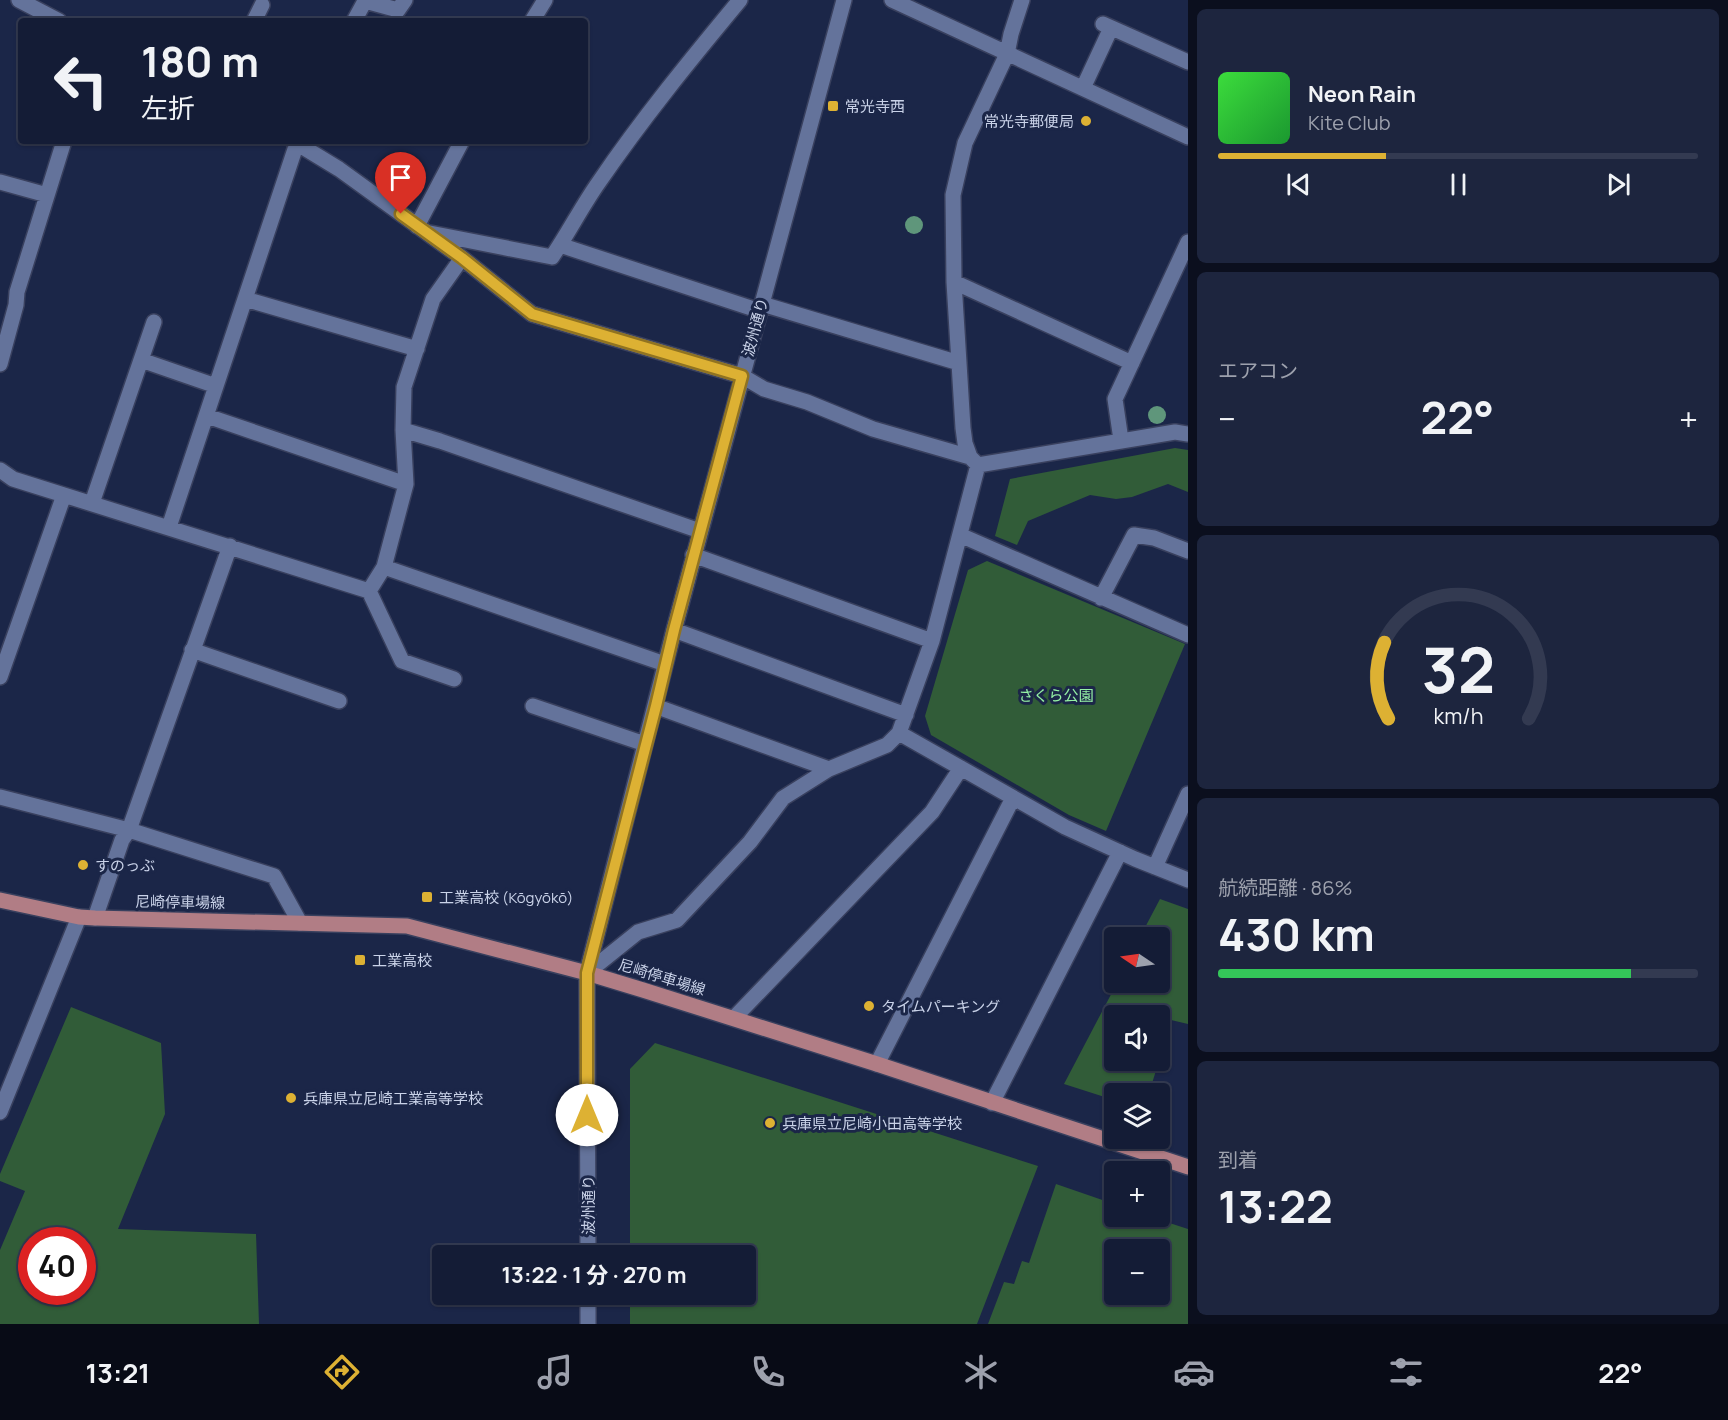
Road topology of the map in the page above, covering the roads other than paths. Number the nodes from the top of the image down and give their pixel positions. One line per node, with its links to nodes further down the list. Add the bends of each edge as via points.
1 (18, 0): 9 (street)
2 (405, 0): 11 (street, via 399,10 365,1)
3 (544, 0): 12 (street)
4 (740, 0): 25 (street, via 626,143)
5 (844, 0): 29 (street, 波州通り)
6 (892, 0): 13 (street)
7 (1022, 0): 13 (street)
8 (262, 5): 10 (street)
9 (53, 18)
10 (256, 18)
11 (356, 18)
12 (534, 18)
13 (1007, 54): 15 (street); 27 (street, via 965,142 953,195)
14 (1188, 62): 15 (street, via 1107,26)
15 (1083, 88): 16 (street)
16 (1188, 137)
17 (63, 144): 22 (street)
18 (294, 144): 28 (street)
19 (298, 144): 23 (street)
20 (461, 144): 23 (street)
21 (0, 182): 22 (street)
22 (47, 195): 35 (street)
23 (422, 229): 25 (street, via 552,256); 26 (street)
24 (1188, 242): 34 (street)
25 (560, 245): 29 (street)
26 (462, 258): 31 (street, via 433,299); 36 (street, via 532,314)
27 (954, 282): 33 (street); 34 (street)
28 (245, 298): 31 (street); 37 (street)
29 (761, 308): 33 (street); 36 (street, 波州通り)
30 (154, 322): 32 (street)
31 (417, 349): 39 (street, via 404,387)
32 (141, 360): 37 (street); 46 (street)
33 (959, 363): 42 (street, via 965,443)
34 (1132, 363): 41 (street, via 1115,399)
35 (0, 364)
36 (742, 376): 42 (street, via 764,389 873,429); 48 (street, 波州通り)
37 (216, 386): 38 (street)
38 (207, 416): 44 (street); 47 (street)
39 (403, 430): 44 (street); 48 (street)
40 (1188, 434): 41 (street, via 1175,432)
41 (1121, 440): 42 (street)
42 (974, 461): 49 (street)
43 (0, 470): 45 (street, via 13,479)
44 (406, 484): 53 (street)
45 (64, 495): 46 (street); 61 (street)
46 (92, 503): 47 (street)
47 (169, 527): 50 (street)
48 (700, 531): 52 (street, 波州通り)
49 (960, 535): 55 (street); 58 (street)
50 (230, 546): 54 (street); 59 (street)
51 (1188, 551): 55 (street, via 1134,535)
52 (693, 555): 56 (street, 波州通り); 58 (street)
53 (384, 567): 54 (street); 60 (street)
54 (369, 591): 62 (street, via 402,661)
55 (1101, 598): 57 (street)
56 (674, 630): 60 (street, 波州通り); 66 (street)
57 (1188, 635)
58 (932, 641): 66 (street)
59 (192, 650): 63 (street); 74 (street)
60 (664, 664): 65 (street, 波州通り)
61 (0, 677)
62 (454, 679)
63 (339, 701)
64 (533, 706): 68 (street)
65 (656, 706): 68 (street, 波州通り); 70 (street)
66 (906, 715): 67 (street)
67 (899, 733): 69 (street); 70 (street, via 887,745)
68 (645, 744): 81 (street, 波州通り)
69 (961, 768): 73 (street); 82 (street, via 932,812)
70 (829, 769): 81 (street, via 783,798 750,842 677,920 638,932)
71 (1188, 794): 76 (street)
72 (0, 797): 74 (street)
73 (1013, 798): 75 (street); 83 (street)
74 (129, 830): 79 (street); 80 (street, via 274,876)
75 (1120, 852): 76 (street); 84 (street)
76 (1155, 867): 77 (street)
77 (1188, 880)
78 (0, 900): 79 (main road, 尼崎停車場線)
79 (87, 918): 80 (main road, 尼崎停車場線); 85 (street)
80 (300, 923): 81 (main road, 尼崎停車場線, via 407,926)
81 (587, 973): 82 (main road, 尼崎停車場線); 87 (street, 波州通り)
82 (734, 1018): 83 (main road, 尼崎停車場線)
83 (877, 1064): 84 (main road, 尼崎停車場線)
84 (992, 1103): 86 (main road, 尼崎停車場線)
85 (0, 1112)
86 (1188, 1167)
87 (588, 1245)
88 (588, 1305): 89 (street)
89 (588, 1324)

